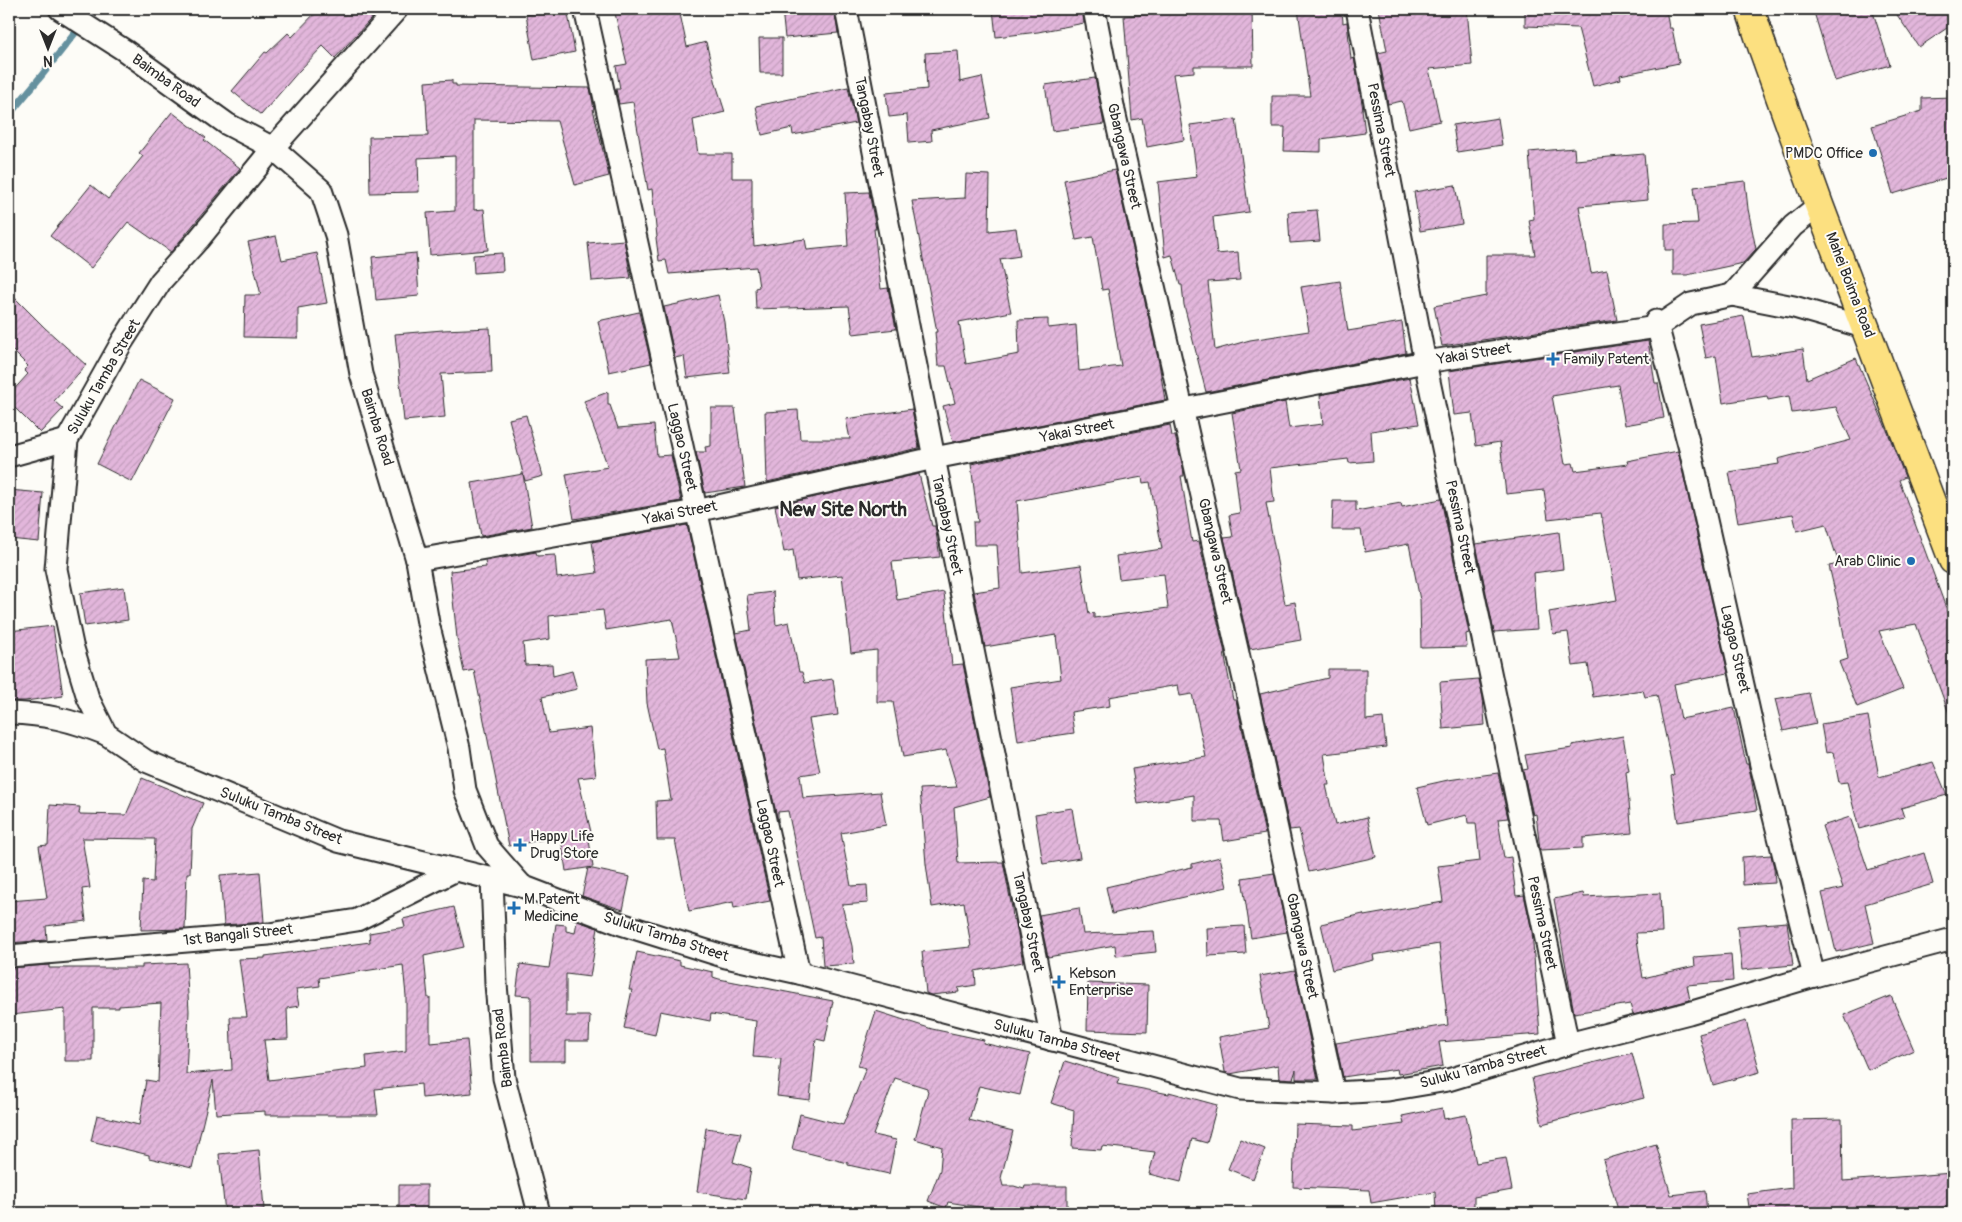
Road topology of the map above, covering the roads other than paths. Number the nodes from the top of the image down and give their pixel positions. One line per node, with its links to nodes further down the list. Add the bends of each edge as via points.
1 (397, 9): 8 (street, Suluku Tamba Street)
2 (585, 9): 18 (street, Laggao Street)
3 (846, 9): 17 (street, Tangabay Street)
4 (1094, 9): 14 (street, Gbangawa Street, via 1114,111)
5 (1357, 9): 13 (street, Pessima Street)
6 (1750, 9): 9 (main road, Mahei Boima Road)
7 (67, 13): 8 (street, Baimba Road, via 227,124)
8 (273, 148): 15 (street, Suluku Tamba Street, via 161,282 122,342); 19 (street, Baimba Road, via 321,190 336,234 361,374)
9 (1819, 205): 10 (street, via 1793,226); 12 (main road, Mahei Boima Road)
10 (1732, 294): 11 (street, Yakai Street, via 1691,304); 12 (street, Yakai Street, via 1794,307)
11 (1657, 324): 13 (street, Yakai Street); 29 (street, Laggao Street, via 1690,449 1761,765)
12 (1867, 328): 20 (main road, Mahei Boima Road)
13 (1426, 362): 14 (street, Yakai Street); 31 (street, Pessima Street)
14 (1184, 410): 17 (street, Yakai Street); 32 (street, Gbangawa Street)
15 (67, 440): 16 (street); 22 (street, Suluku Tamba Street, via 56,569 72,645 88,698)
16 (9, 456)
17 (934, 458): 18 (street, Yakai Street); 30 (street, Tangabay Street)
18 (696, 511): 19 (street, Yakai Street); 28 (street, Laggao Street)
19 (417, 560): 25 (street, Baimba Road, via 428,623 459,748 465,790 486,846)
20 (1953, 560)
21 (9, 713): 22 (street, via 39,714 78,723)
22 (106, 734): 23 (street, Suluku Tamba Street, via 146,761 338,841)
23 (456, 870): 24 (street, Suluku Tamba Street); 27 (street, 1st Bangali Street, via 357,920 269,934)
24 (492, 878): 25 (street, Suluku Tamba Street); 33 (street, Baimba Road, via 504,1078)
25 (522, 886): 28 (street, Suluku Tamba Street, via 621,924 726,957)
26 (1953, 939): 29 (street, Suluku Tamba Street)
27 (9, 956)
28 (798, 973): 30 (street, Suluku Tamba Street)
29 (1814, 976): 31 (street, Suluku Tamba Street)
30 (1052, 1040): 32 (street, Suluku Tamba Street, via 1240,1089)
31 (1568, 1044): 32 (street, Suluku Tamba Street, via 1448,1080 1388,1090)
32 (1334, 1093)
33 (539, 1213)

